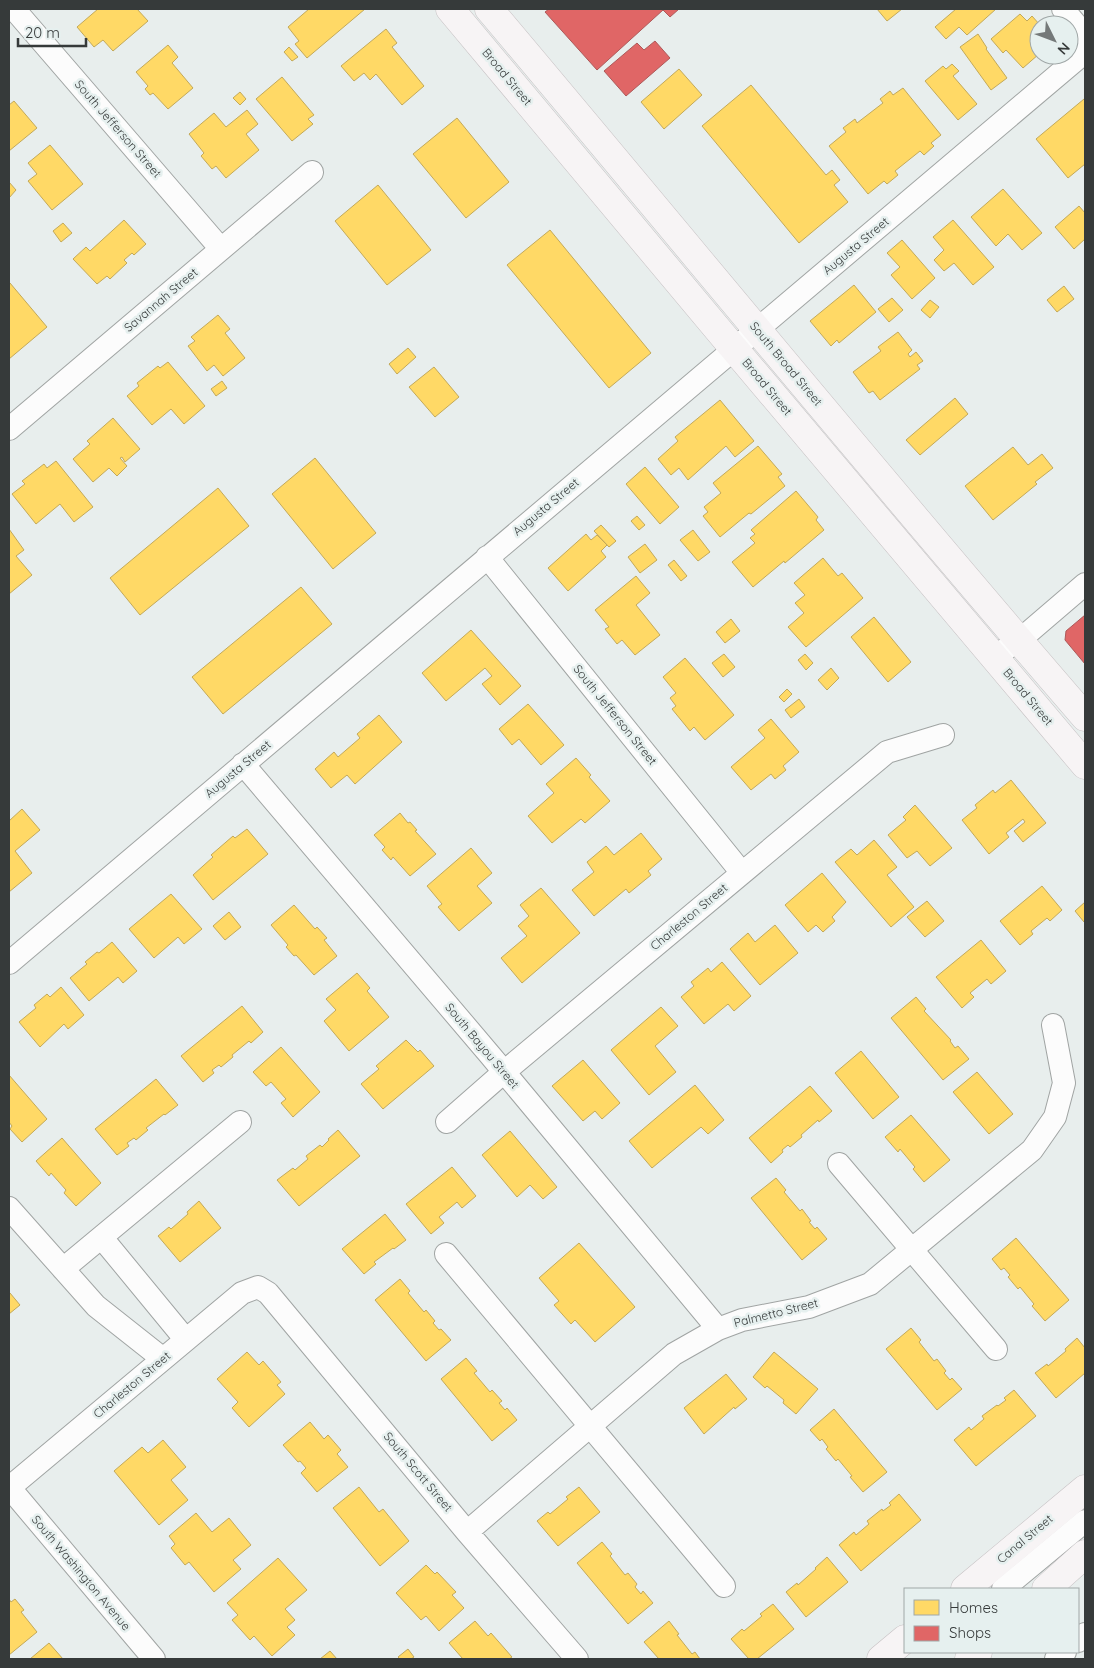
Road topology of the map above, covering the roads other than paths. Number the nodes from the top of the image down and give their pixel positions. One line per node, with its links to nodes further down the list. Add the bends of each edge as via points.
1 (14, 9): 9 (street, South Jefferson Street)
2 (450, 9): 6 (main road, Broad Street)
3 (1063, 9): 5 (street)
4 (497, 12): 6 (street); 10 (main road, South Broad Street)
5 (1085, 35)
6 (474, 37): 11 (main road, Broad Street)
7 (1085, 52): 10 (street, Augusta Street)
8 (312, 172): 9 (street, Savannah Street)
9 (221, 249): 12 (street, Savannah Street)
10 (756, 330): 11 (street, Augusta Street); 15 (main road, South Broad Street)
11 (734, 348): 13 (street, Augusta Street); 16 (main road, Broad Street)
12 (9, 429)
13 (487, 557): 19 (street, Augusta Street); 21 (street, South Jefferson Street)
14 (1085, 584): 15 (street)
15 (1018, 639): 16 (street); 17 (main road, South Broad Street)
16 (995, 658): 20 (main road, Broad Street)
17 (1085, 717)
18 (943, 735): 21 (street, Charleston Street, via 887,752)
19 (243, 764): 22 (street, Augusta Street); 24 (street, South Bayou Street)
20 (1085, 765)
21 (742, 872): 24 (street, Charleston Street)
22 (9, 963)
23 (1053, 1024): 30 (street, Palmetto Street, via 1064,1083 1055,1117 1032,1150)
24 (504, 1072): 26 (street, Charleston Street); 34 (street, South Bayou Street)
25 (240, 1122): 29 (street)
26 (447, 1122)
27 (839, 1164): 30 (street)
28 (9, 1208): 32 (street)
29 (102, 1238): 32 (street); 35 (street)
30 (911, 1250): 34 (street, Palmetto Street, via 870,1284 809,1307 742,1320); 36 (street)
31 (446, 1254): 38 (street)
32 (64, 1269): 37 (street, via 96,1306)
33 (258, 1287): 35 (street, Charleston Street, via 242,1293); 42 (street, South Scott Street, via 268,1293)
34 (718, 1329): 38 (street, Palmetto Street, via 674,1354)
35 (186, 1340): 37 (street, Charleston Street)
36 (996, 1349)
37 (163, 1359): 39 (street, Charleston Street)
38 (590, 1426): 42 (street, Palmetto Street); 44 (street)
39 (9, 1487): 50 (street, South Washington Avenue)
40 (1085, 1489): 45 (main road, Canal Street)
41 (1085, 1520): 43 (street)
42 (467, 1532): 51 (street, South Scott Street)
43 (1076, 1560): 46 (street); 47 (main road)
44 (724, 1586)
45 (966, 1588)
46 (1006, 1588)
47 (1047, 1588)
48 (904, 1640): 52 (main road)
49 (911, 1653): 53 (street)
50 (154, 1659)
51 (577, 1659)
52 (882, 1659)
53 (896, 1659)

